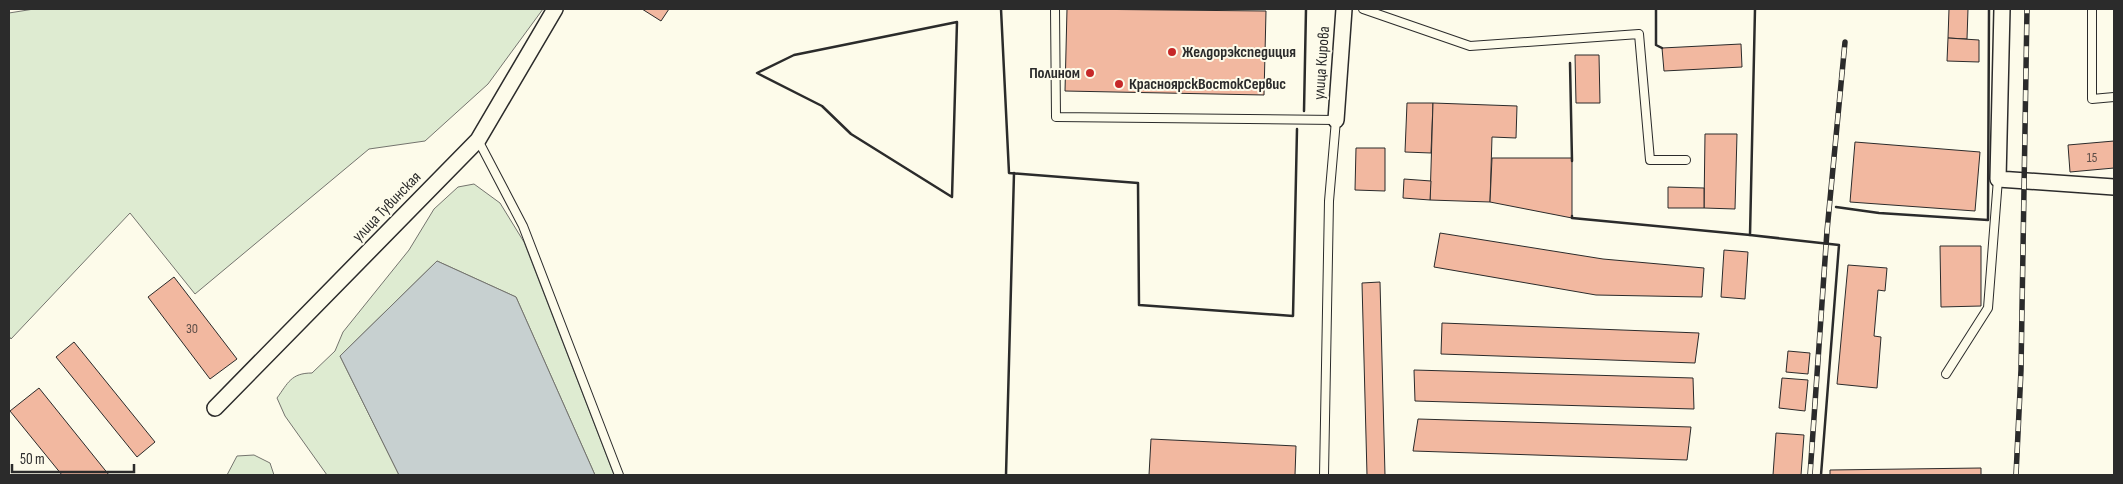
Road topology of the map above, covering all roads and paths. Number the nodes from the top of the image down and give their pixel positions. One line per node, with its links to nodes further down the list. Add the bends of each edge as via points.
1 (555, 9): 9 (street, улица Тувинская)
2 (1055, 9): 8 (lane, via 1056,116)
3 (1344, 9): 8 (street, улица Кирова)
4 (1363, 9): 10 (lane, via 1470,46 1640,34 1650,160)
5 (2002, 9): 11 (street)
6 (2092, 9): 7 (lane, via 2092,99)
7 (2114, 97)
8 (1336, 120): 16 (lane, via 1329,201)
9 (478, 140): 14 (street, улица Тувинская); 15 (lane, via 523,226)
10 (1686, 160)
11 (1998, 179): 12 (street); 13 (lane, via 1988,308)
12 (2114, 187)
13 (1946, 374)
14 (215, 408)
15 (619, 475)
16 (1324, 475)

